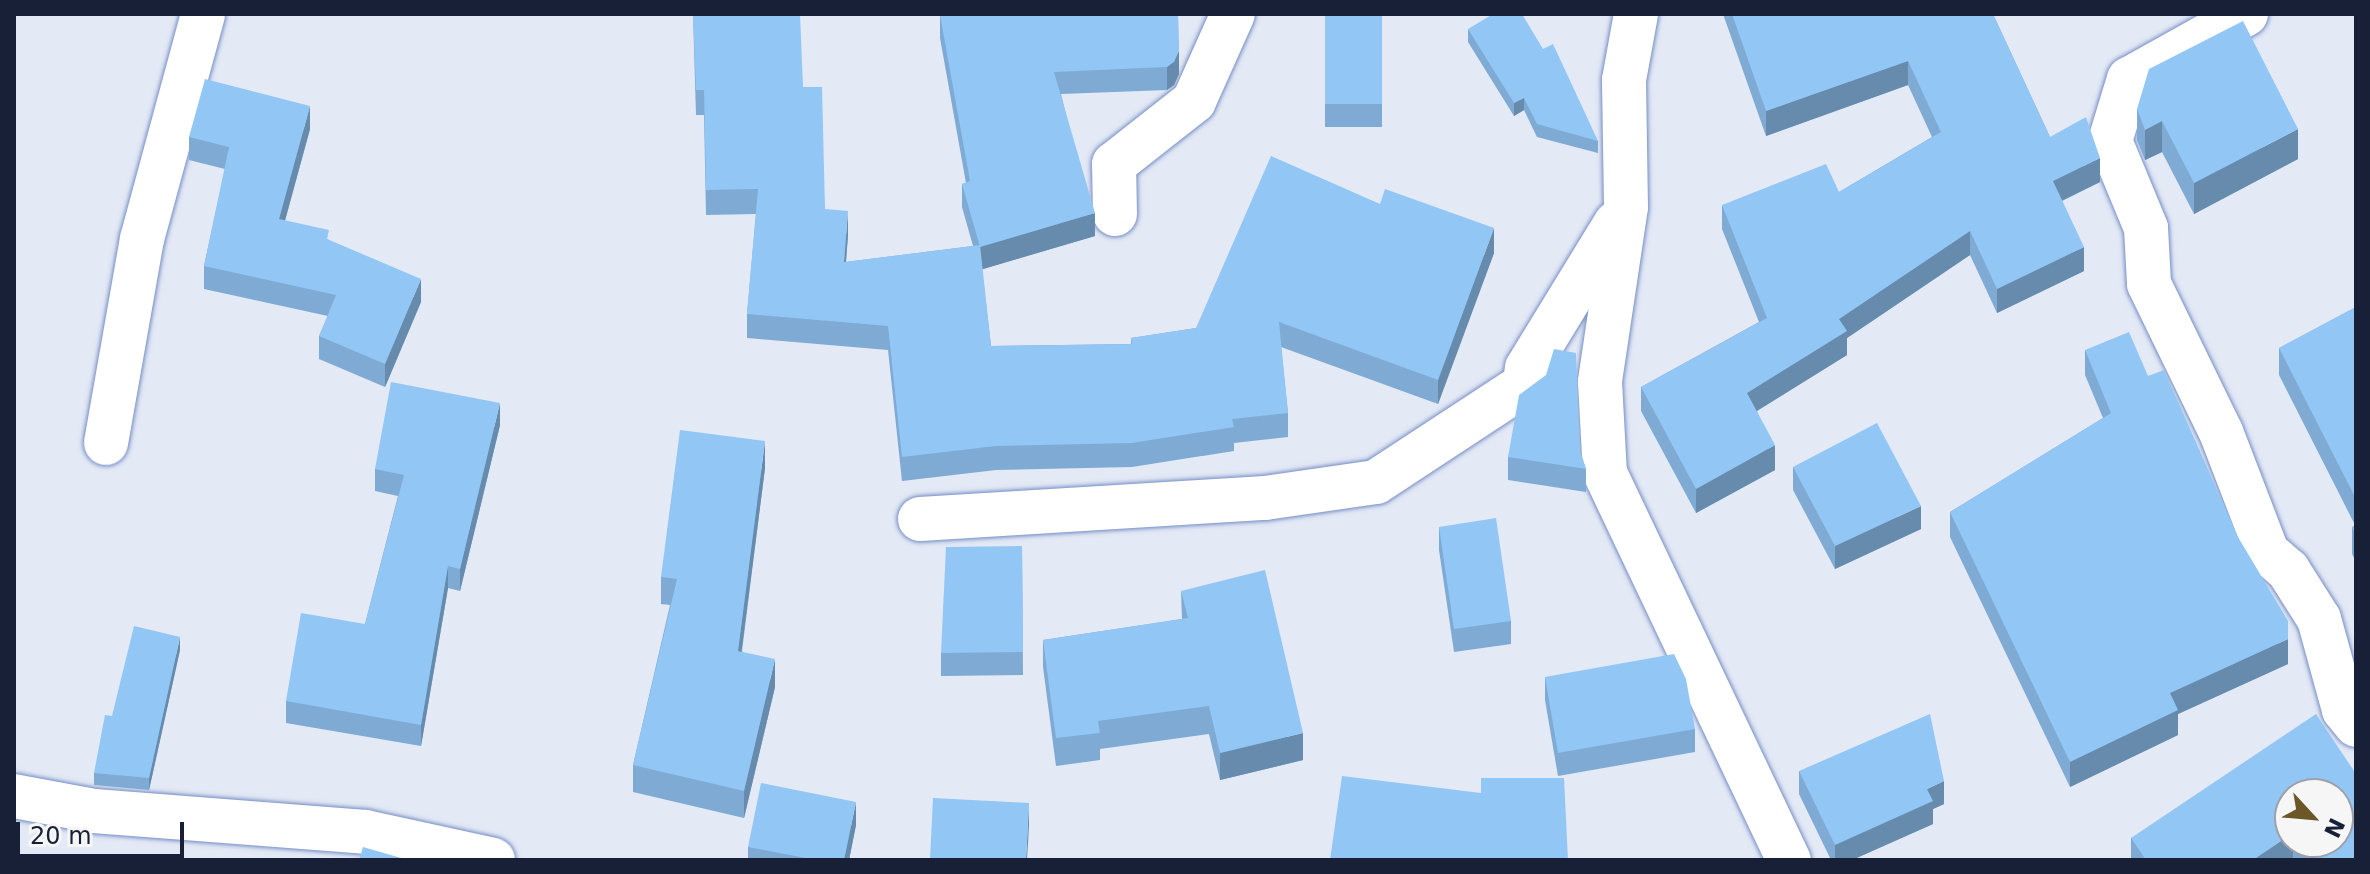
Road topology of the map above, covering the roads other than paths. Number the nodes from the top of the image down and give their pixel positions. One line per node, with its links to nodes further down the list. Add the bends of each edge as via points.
1 (203, 14): 7 (street, via 142,239)
2 (1233, 14): 6 (street, via 1194,101 1114,164)
3 (1636, 14): 5 (street, via 1624,80)
4 (2246, 14): 9 (street, via 2129,79 2110,141 2146,228 2149,284 2221,432 2267,552 2288,570)
5 (1626, 207): 8 (street, via 1527,368 1525,384 1376,482 1265,498); 13 (street, via 1600,382 1605,473)
6 (1115, 214)
7 (106, 443)
8 (920, 519)
9 (2347, 677): 10 (street, via 2344,710)
10 (2356, 725)
11 (14, 796): 12 (street, via 94,811 365,832)
12 (493, 860)
13 (1789, 860)

